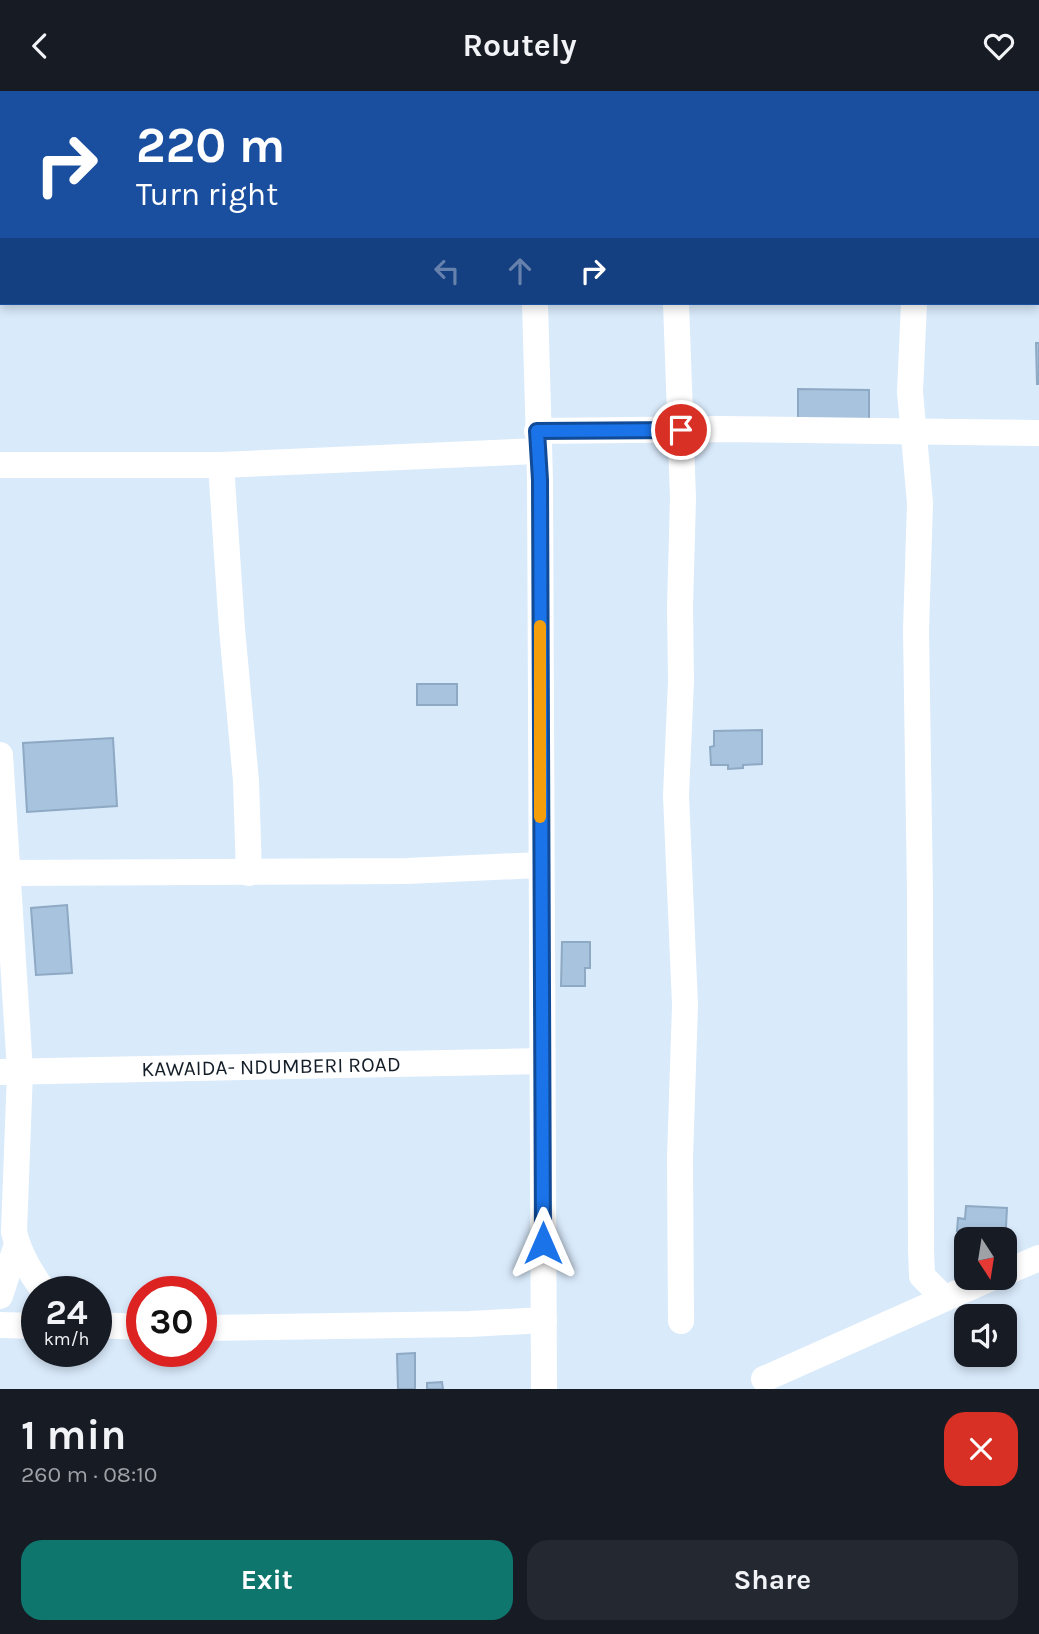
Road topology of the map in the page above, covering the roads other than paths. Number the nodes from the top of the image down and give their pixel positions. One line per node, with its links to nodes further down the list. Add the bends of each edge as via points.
1 (536, 305): 7 (street)
2 (676, 305): 4 (street)
3 (914, 305): 5 (street)
4 (681, 430): 5 (street); 7 (street); 24 (street, via 676,795 685,1005)
5 (913, 433): 6 (street); 22 (street, via 920,503 916,630 921,1249 922,1276)
6 (1039, 433)
7 (537, 441): 9 (street); 11 (street)
8 (0, 465): 9 (street)
9 (221, 465): 13 (street)
10 (0, 755): 12 (street)
11 (540, 865): 13 (street); 14 (street)
12 (8, 873): 13 (street); 15 (street)
13 (249, 873)
14 (541, 1061): 15 (street, KAWAIDA- NDUMBERI ROAD); 23 (street)
15 (10, 1072): 16 (street)
16 (17, 1244): 19 (street); 21 (street)
17 (1039, 1258): 18 (street)
18 (1017, 1267)
19 (35, 1276)
20 (963, 1290): 22 (street)
21 (0, 1296)
22 (944, 1298): 28 (street)
23 (544, 1320): 27 (street); 29 (street)
24 (681, 1321)
25 (0, 1325): 26 (street)
26 (21, 1326)
27 (217, 1328)
28 (764, 1379)
29 (544, 1389)

